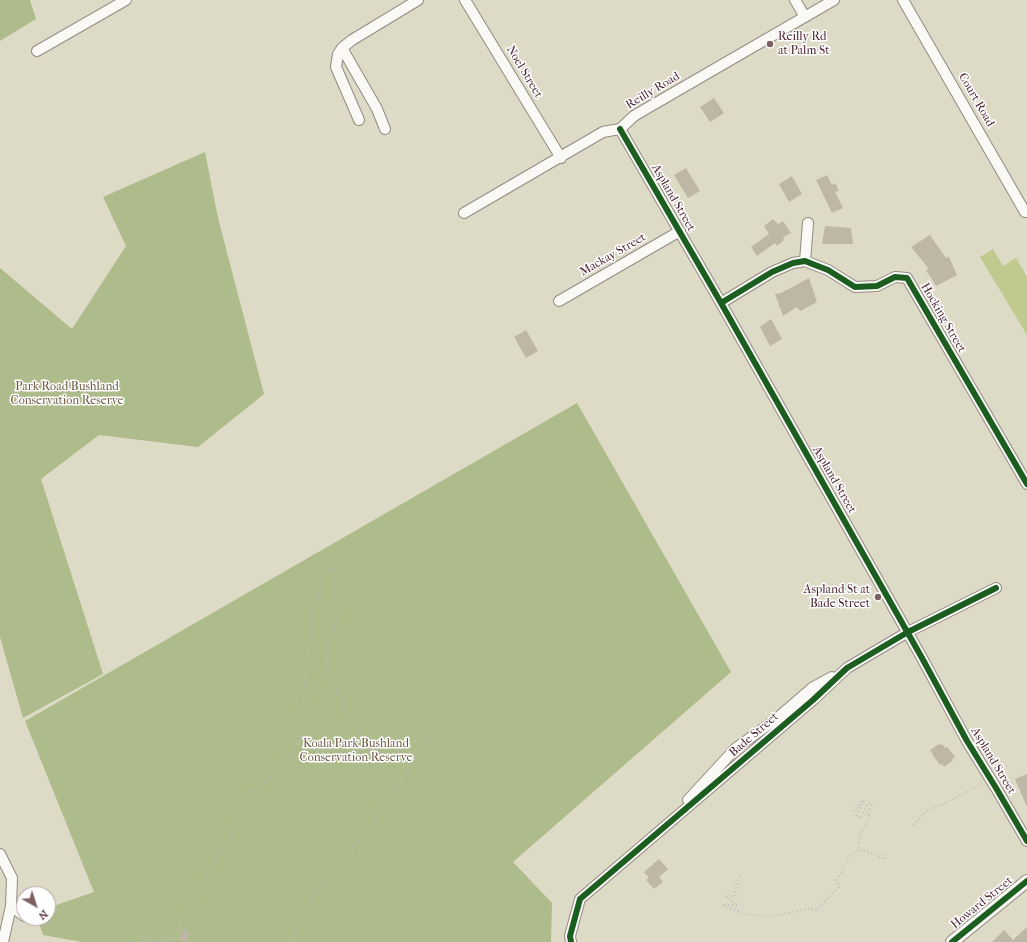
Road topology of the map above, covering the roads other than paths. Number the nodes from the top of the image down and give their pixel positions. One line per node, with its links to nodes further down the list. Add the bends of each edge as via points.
1 (126, 0): 9 (street)
2 (418, 0): 8 (street)
3 (465, 0): 13 (street, Noel Street)
4 (795, 0): 7 (street)
5 (834, 0): 7 (street, Reilly Road)
6 (903, 0): 14 (street, Court Road)
7 (805, 17): 12 (street, Reilly Road, via 634,116)
8 (342, 48): 10 (street, via 338,54 336,67); 11 (street)
9 (37, 51)
10 (359, 120)
11 (385, 129)
12 (620, 129): 13 (street, Reilly Road, via 603,132); 17 (street, Aspland Street)
13 (560, 158): 15 (street, Reilly Road)
14 (1027, 212)
15 (464, 213)
16 (808, 223): 18 (street)
17 (680, 231): 19 (street, Mackay Street); 20 (street, Aspland Street)
18 (805, 262): 20 (street, via 793,263 772,272); 21 (street, Hocking Street, via 828,270 855,287 877,286 895,277 907,278)
19 (559, 300)
20 (721, 303): 23 (street, Aspland Street)
21 (1027, 484)
22 (996, 588): 23 (street, Bade Street)
23 (908, 632): 24 (street, Aspland Street, via 967,741); 30 (street, Bade Street, via 847,668 580,899 570,936)
24 (1027, 842)
25 (0, 854): 27 (street, via 12,878)
26 (1027, 880): 31 (main road, Howard Street)
27 (11, 906): 28 (street); 29 (street)
28 (16, 910)
29 (3, 942)
30 (571, 942)
31 (952, 942)

